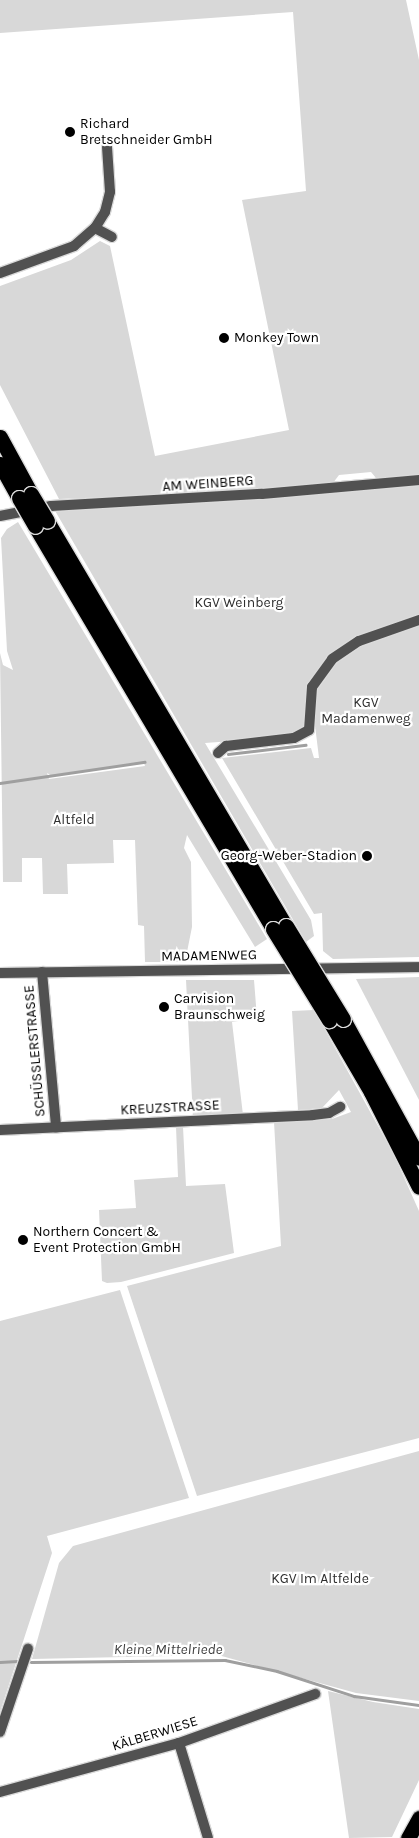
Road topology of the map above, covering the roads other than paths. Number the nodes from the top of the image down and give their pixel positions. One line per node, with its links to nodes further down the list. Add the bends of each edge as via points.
1 (107, 147): 2 (street, via 110,192 105,212)
2 (95, 228): 3 (street); 4 (street, via 74,246)
3 (112, 237)
4 (0, 274)
5 (0, 437): 8 (highway)
6 (0, 464): 8 (highway)
7 (419, 480): 9 (street, AM WEINBERG, via 262,494 51,506)
8 (25, 496): 15 (highway, bridge)
9 (0, 516)
10 (419, 620): 11 (street, via 359,641 332,658 312,688 309,730 294,738 226,746)
11 (218, 753)
12 (419, 967): 13 (street, MADAMENWEG)
13 (42, 972): 14 (street, MADAMENWEG); 17 (street, SCHÜSSLERSTRASSE)
14 (0, 973)
15 (336, 1019): 19 (highway); 20 (highway)
16 (340, 1107): 17 (street, KREUZSTRASSE, via 313,1116)
17 (56, 1127): 18 (street, KREUZSTRASSE)
18 (0, 1130)
19 (419, 1158)
20 (419, 1187)
21 (28, 1649): 23 (street)
22 (315, 1694): 24 (street, KÄLBERWIESE)
23 (0, 1732)
24 (179, 1743): 25 (street, KÄLBERWIESE); 27 (street)
25 (0, 1792)
26 (419, 1818): 28 (highway)
27 (208, 1838)
28 (408, 1838)

